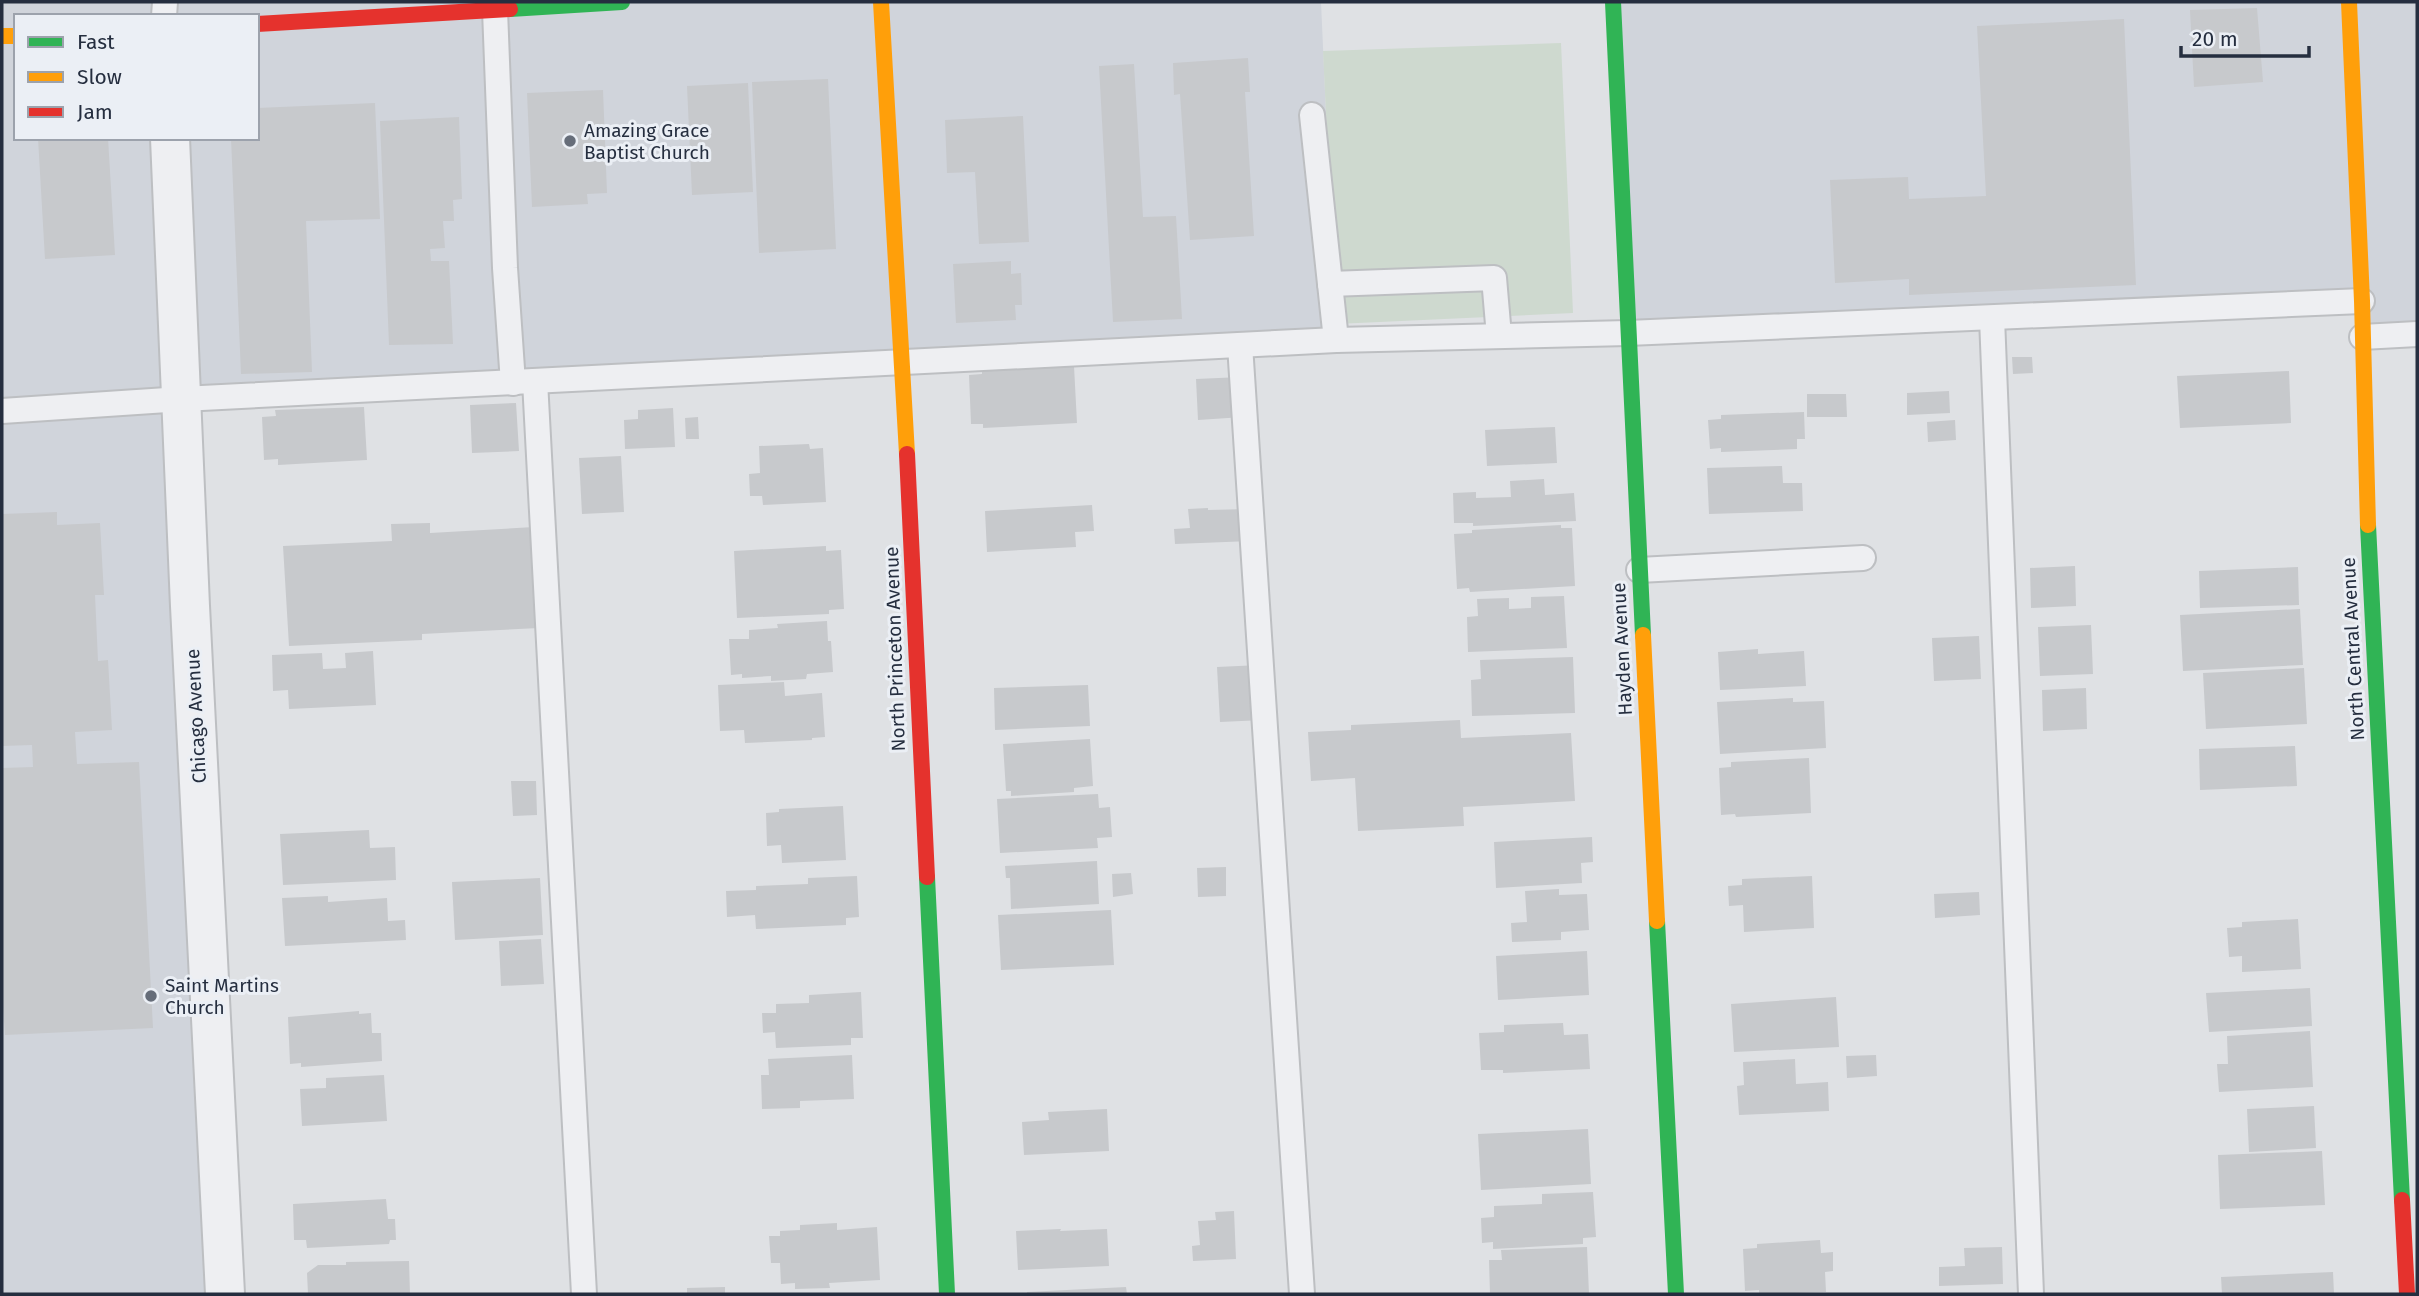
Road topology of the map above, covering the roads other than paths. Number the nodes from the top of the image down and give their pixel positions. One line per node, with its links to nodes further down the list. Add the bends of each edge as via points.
1 (598, 2): 2 (street); 7 (street)
2 (622, 2)
3 (881, 2): 20 (street, North Princeton Avenue)
4 (1613, 2): 14 (street, Hayden Avenue)
5 (2349, 2): 12 (street, North Central Avenue)
6 (432, 8): 7 (street); 8 (street)
7 (495, 10): 21 (lane, via 505,268)
8 (259, 24)
9 (1312, 115): 11 (lane)
10 (170, 140): 22 (street, Chicago Avenue)
11 (1330, 284): 16 (lane, via 1494,278); 18 (lane)
12 (2362, 301): 13 (lane); 17 (street, North Central Avenue)
13 (1992, 318): 14 (lane); 31 (lane)
14 (1628, 333): 16 (lane); 25 (street, Hayden Avenue)
15 (2417, 334): 17 (lane)
16 (1499, 336): 18 (lane)
17 (2362, 337): 32 (street, North Central Avenue)
18 (1336, 340): 19 (lane)
19 (1240, 345): 20 (lane); 29 (lane)
20 (902, 362): 21 (lane); 28 (street, North Princeton Avenue)
21 (524, 382): 22 (lane); 27 (lane)
22 (182, 399): 23 (lane); 26 (street, Chicago Avenue)
23 (2, 411)
24 (1863, 558): 25 (lane)
25 (1639, 570): 30 (street, Hayden Avenue)
26 (225, 1294)
27 (583, 1294)
28 (947, 1294)
29 (1302, 1294)
30 (1676, 1294)
31 (2031, 1294)
32 (2407, 1294)

